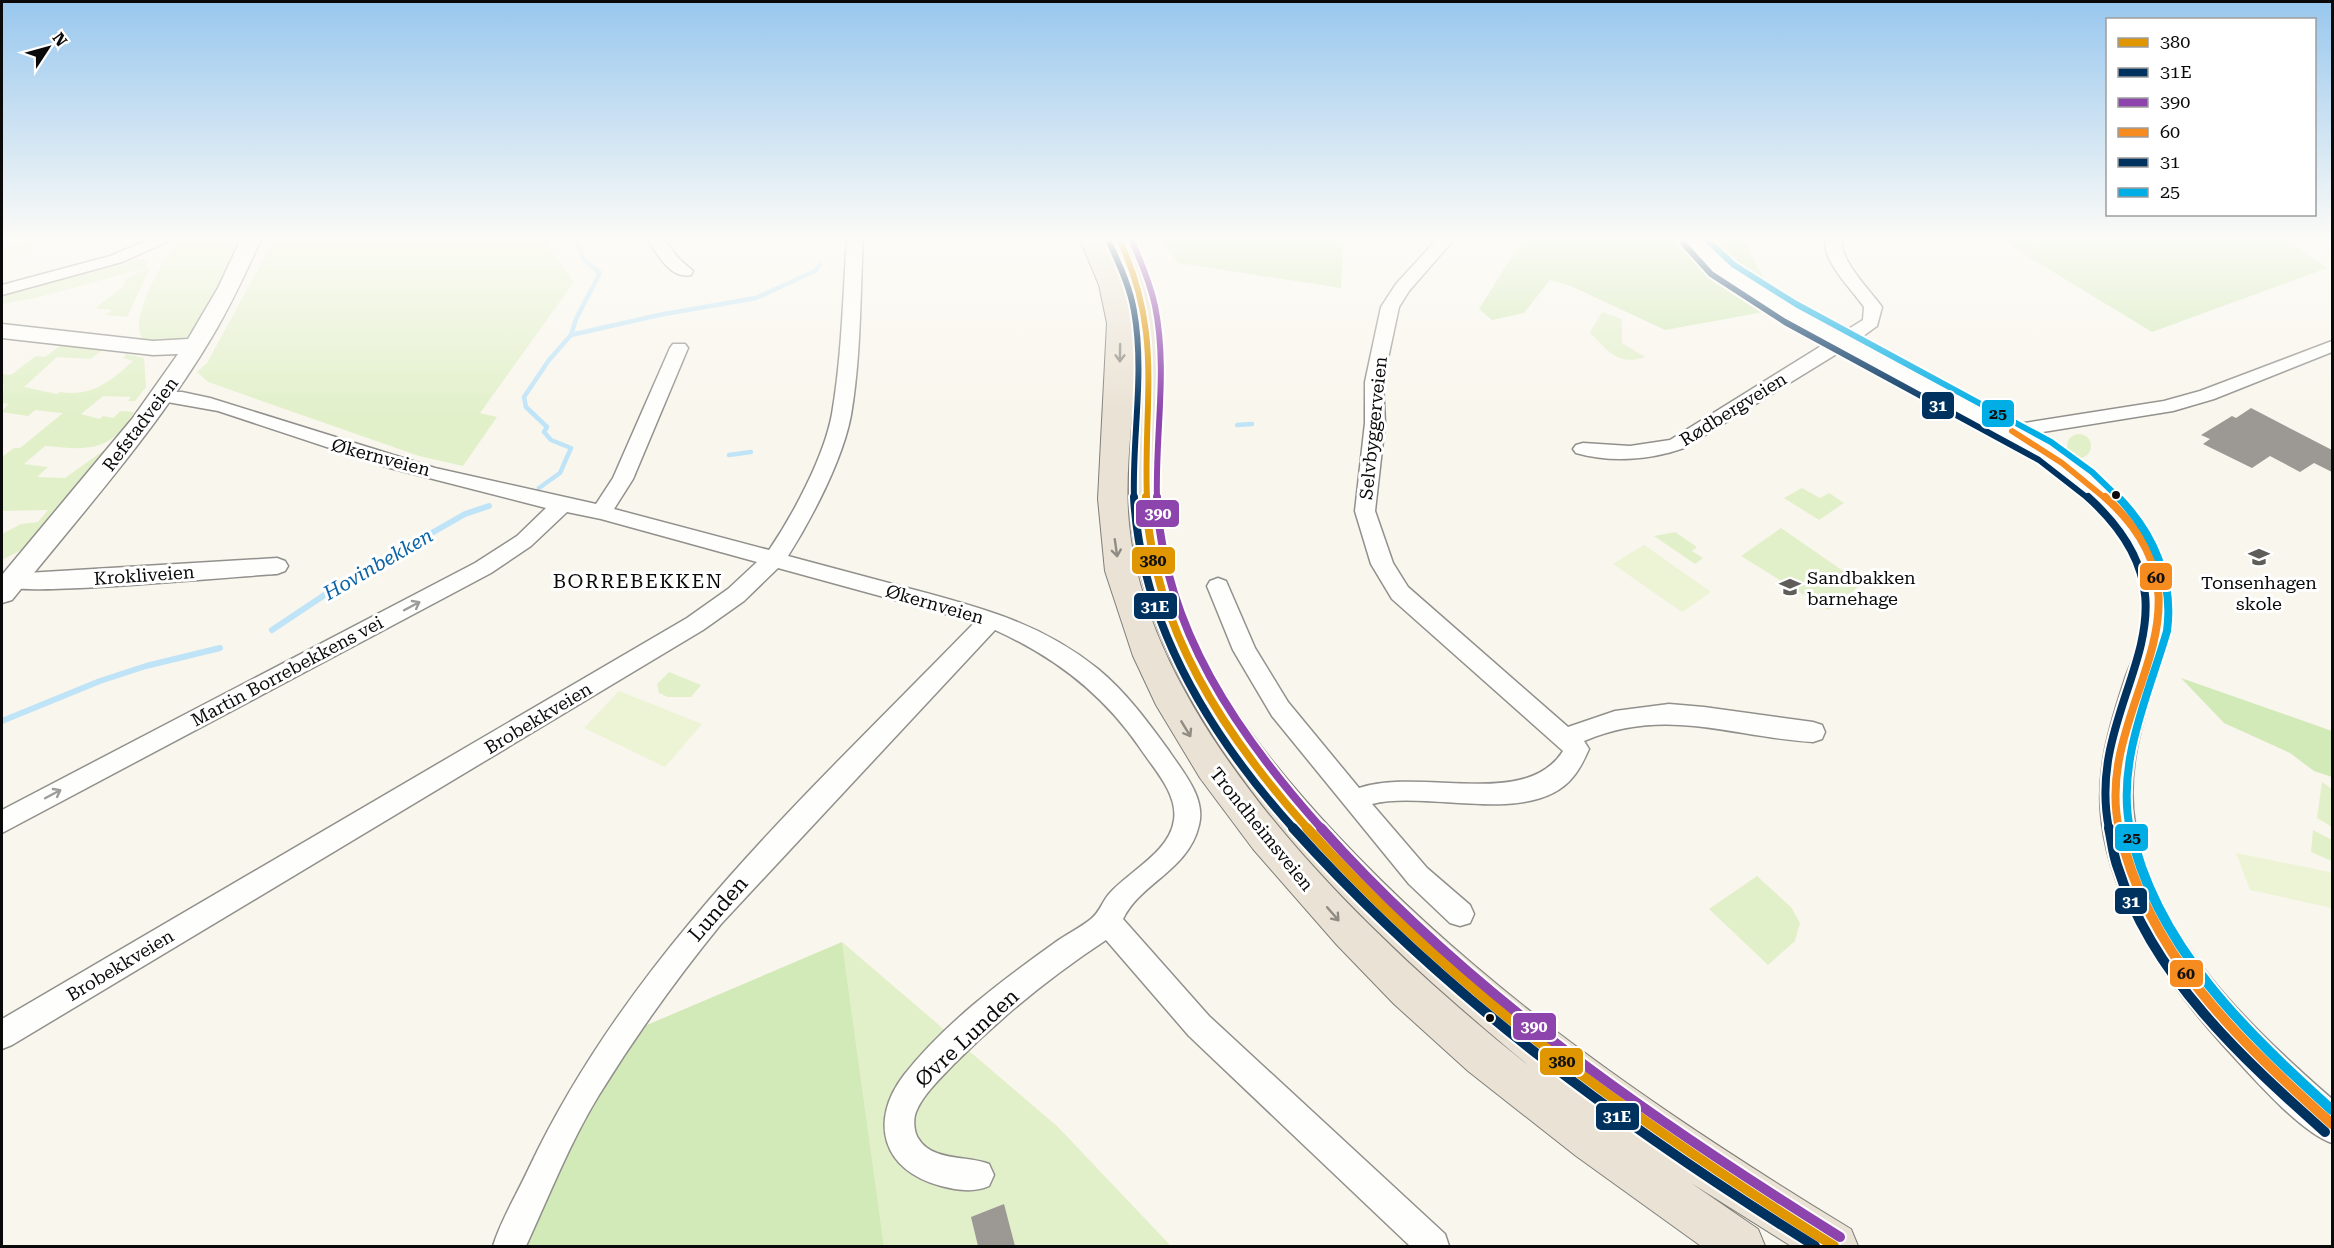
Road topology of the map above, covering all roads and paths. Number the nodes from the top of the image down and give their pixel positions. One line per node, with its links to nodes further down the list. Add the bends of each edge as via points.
1 (223, 295): 10 (street, Refstadveien)
2 (852, 295): 18 (street, Brobekkveien, via 841,415 835,437 799,521)
3 (1113, 295): 35 (highway, Trondheimsveien, one-way to 35, via 1119,316 1120,350 1112,488 1117,556 1147,657 1200,753 1241,808 1348,931 1417,999 1510,1077 1629,1168)
4 (1140, 295): 36 (highway, Trondheimsveien, via 1148,352 1144,491 1151,558 1183,649 1236,742 1320,844 1446,972 1536,1046 1650,1129)
5 (1397, 295): 24 (street, Selvbyggerveien, via 1390,307 1374,382 1375,423 1365,512 1382,564 1400,593)
6 (1763, 295): 9 (street)
7 (1864, 295): 9 (street, Rødbergveien, via 1873,307 1871,322)
8 (2, 330): 10 (street, via 153,348)
9 (1841, 342): 14 (street); 15 (street, Rødbergveien, via 1677,444 1630,453)
10 (194, 346): 13 (street, Refstadveien)
11 (2332, 346): 14 (street, via 2166,407)
12 (679, 348): 17 (street, via 623,479)
13 (163, 396): 16 (street, Økernveien, via 194,399 333,444); 20 (street, Refstadveien)
14 (2012, 431): 31 (street, via 2099,491 2131,527 2154,569 2159,587 2157,626 2123,740 2116,796 2117,821 2127,864 2145,905 2195,984 2232,1029)
15 (1582, 449)
16 (562, 505): 17 (street, Økernveien); 27 (street, Martin Borrebekkens vei, one-way to 16, via 491,564 524,541)
17 (601, 512): 18 (street, Økernveien)
18 (775, 558): 22 (street, Økernveien); 30 (street, Brobekkveien, via 695,624)
19 (277, 566): 20 (street, Krokliveien, via 55,582)
20 (8, 580)
21 (1218, 586): 25 (street, via 1252,666 1302,738)
22 (992, 619): 26 (street, Økernveien, via 1042,642 1100,682 1133,718 1178,783); 33 (street, Lunden, via 760,860 672,963 588,1085)
23 (1813, 732): 24 (street, via 1702,715 1668,714 1599,725)
24 (1565, 738): 25 (street, via 1577,749 1572,762 1549,783 1527,792 1404,790 1379,792)
25 (1355, 800): 28 (street, via 1418,876)
26 (1187, 816): 29 (street, Øvre Lunden, via 1186,827 1172,850 1118,903)
27 (2, 822)
28 (1461, 914)
29 (1108, 922): 32 (street, Øvre Lunden, via 1072,946 996,1009 928,1072 904,1102 899,1125 904,1147 912,1155 936,1169); 34 (street, via 1199,1026)
30 (2, 1035)
31 (2332, 1124)
32 (978, 1175)
33 (509, 1246)
34 (1433, 1246)
35 (1741, 1246)
36 (1834, 1246)

